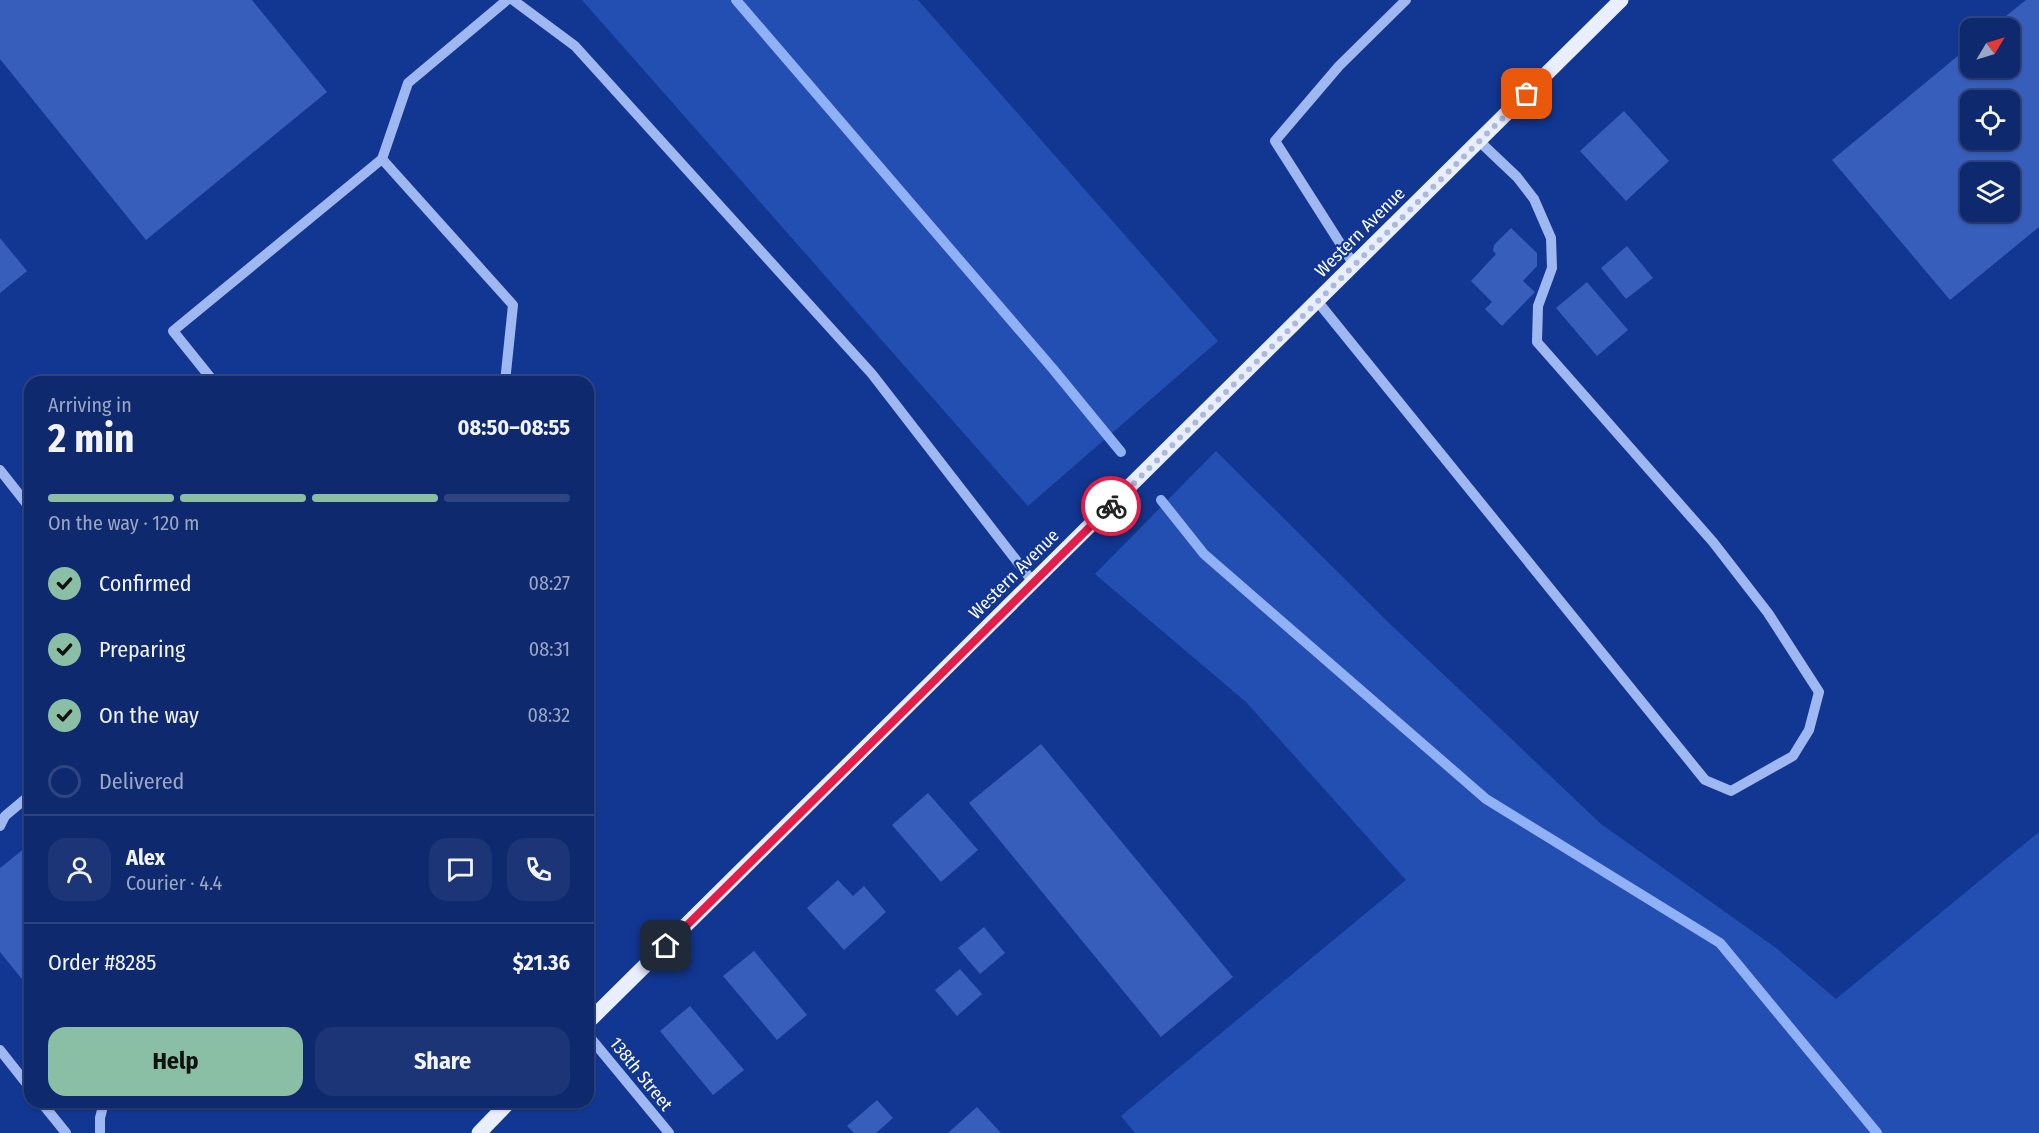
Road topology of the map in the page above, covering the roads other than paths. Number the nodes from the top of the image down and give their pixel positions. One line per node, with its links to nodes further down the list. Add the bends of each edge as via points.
1 (507, 0): 6 (street, via 408,83)
2 (513, 0): 13 (street, via 575,46 872,374)
3 (1406, 0): 7 (street, via 1339,66 1275,141)
4 (1620, 0): 5 (main road, Western Avenue)
5 (1479, 141): 7 (main road, Western Avenue); 8 (street, via 1517,177 1534,200 1551,238 1552,268 1538,306 1537,342 1713,542 1768,613 1818,692 1809,730 1793,756 1731,791 1705,780)
6 (382, 159): 9 (street, via 172,331); 10 (street, via 513,305)
7 (1354, 265): 8 (main road, Western Avenue)
8 (1318, 302): 13 (main road, Western Avenue)
9 (209, 376)
10 (506, 376)
11 (0, 470): 12 (street)
12 (24, 500)
13 (1033, 582): 16 (main road, Western Avenue)
14 (24, 800): 15 (street, via 5,816)
15 (0, 826)
16 (594, 1016)
17 (594, 1042): 26 (street, 138th Street)
18 (0, 1050): 19 (street)
19 (24, 1080)
20 (46, 1108): 23 (street)
21 (102, 1108): 24 (street)
22 (501, 1108): 25 (main road)
23 (66, 1133)
24 (100, 1133)
25 (478, 1133)
26 (669, 1133)

